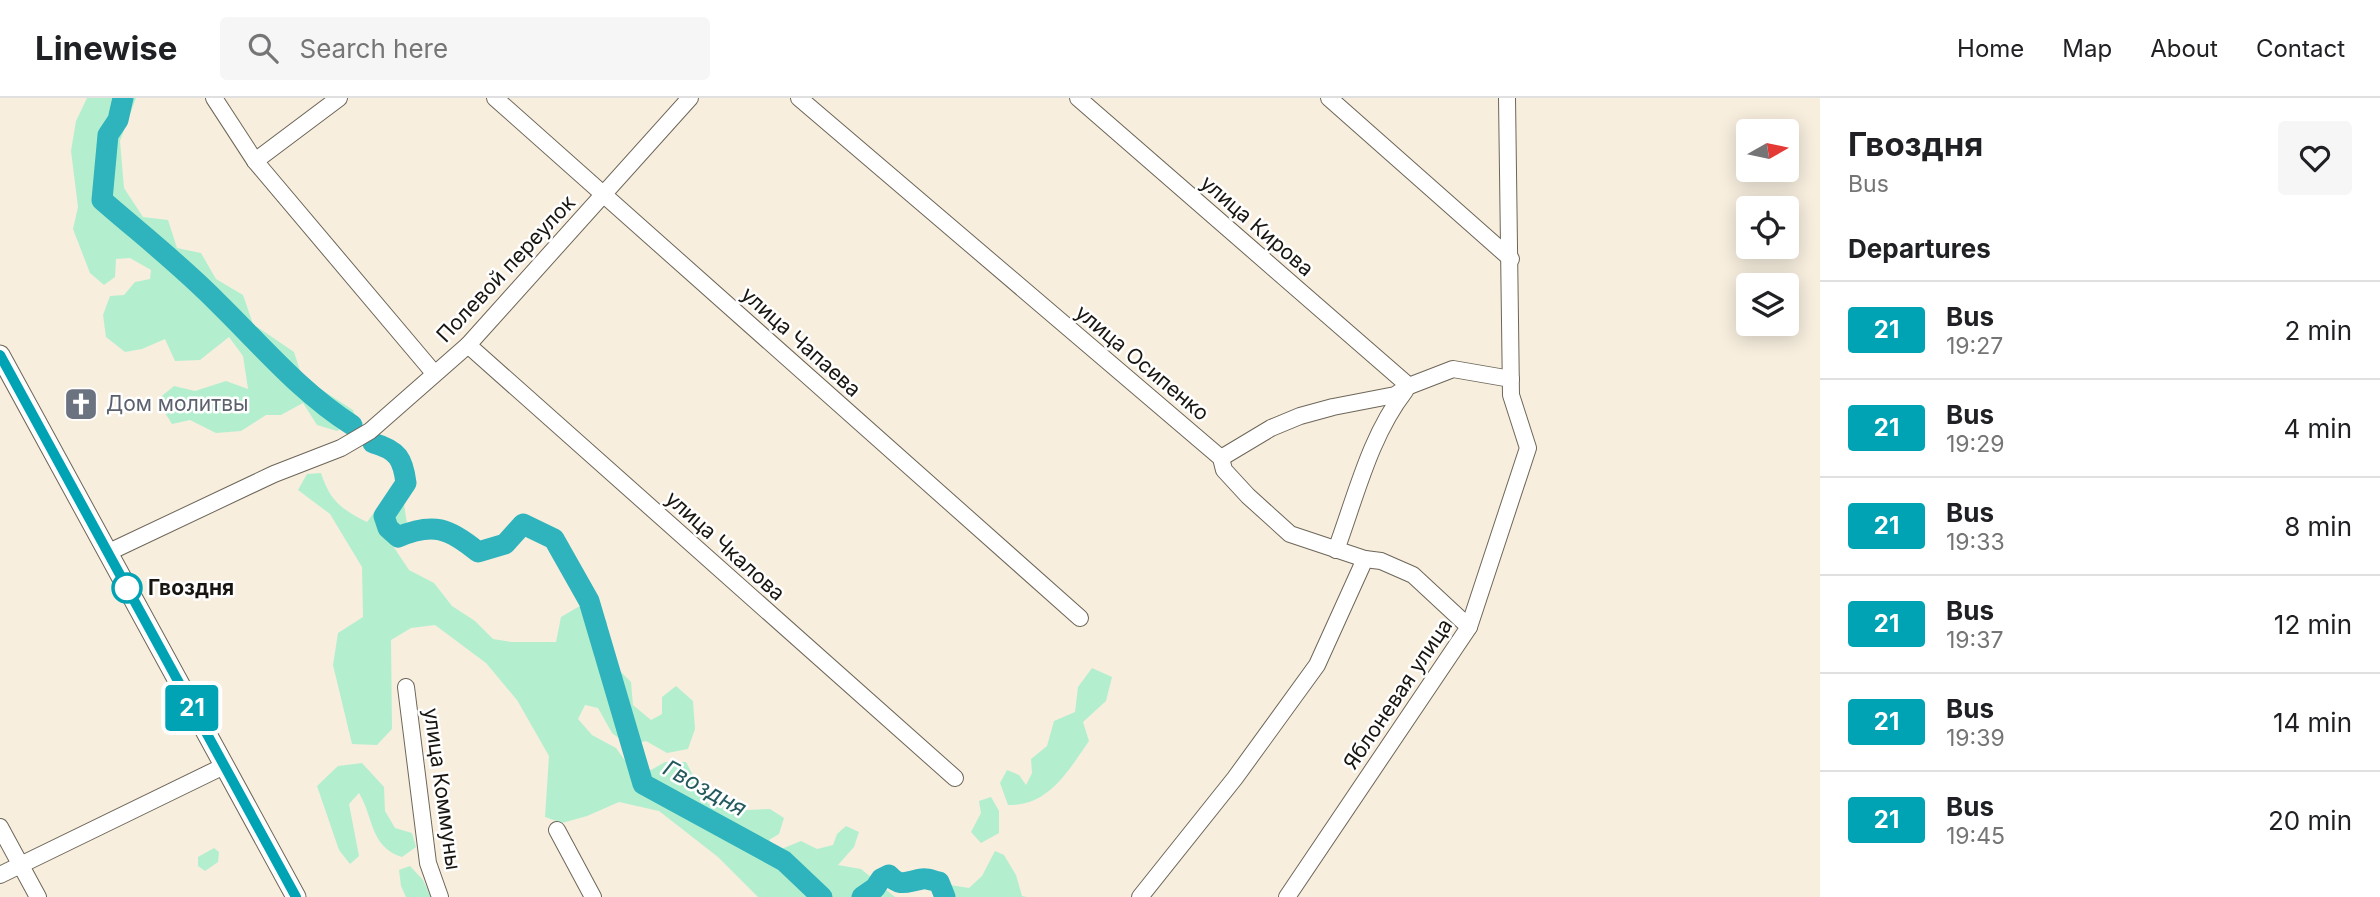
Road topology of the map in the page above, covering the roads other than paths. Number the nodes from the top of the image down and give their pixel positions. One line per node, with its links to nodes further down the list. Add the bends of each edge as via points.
1 (214, 98): 9 (street)
2 (339, 98): 9 (street)
3 (495, 98): 10 (street, улица Чапаева)
4 (690, 98): 10 (street, Полевой переулок)
5 (799, 98): 17 (street, улица Осипенко)
6 (1078, 98): 16 (street, улица Кирова)
7 (1329, 98): 11 (street)
8 (1507, 98): 11 (street, Яблоневая улица)
9 (255, 161): 14 (street)
10 (604, 194): 12 (street, Полевой переулок); 21 (street, улица Чапаева)
11 (1511, 259): 15 (street, Яблоневая улица)
12 (468, 345): 14 (street, Полевой переулок); 25 (street, улица Чкалова)
13 (0, 355): 19 (main road)
14 (434, 373): 19 (street, Полевой переулок, via 394,412 351,443)
15 (1511, 379): 16 (street, via 1453,369); 22 (street, Яблоневая улица, via 1511,395 1528,448)
16 (1409, 386): 17 (street, via 1395,395 1300,416); 18 (street, via 1377,437)
17 (1221, 458): 18 (street, улица Осипенко, via 1224,470 1290,534)
18 (1336, 550): 20 (street, улица Осипенко)
19 (107, 553): 24 (main road)
20 (1365, 559): 22 (street, улица Осипенко, via 1413,575); 34 (street, via 1317,666 1236,778)
21 (1080, 618)
22 (1469, 626): 35 (street, Яблоневая улица)
23 (406, 687): 32 (street, улица Коммуны, via 428,863)
24 (224, 766): 28 (street); 31 (main road)
25 (955, 778)
26 (0, 827): 28 (street)
27 (557, 830): 33 (street)
28 (21, 864): 29 (street); 30 (street)
29 (0, 875)
30 (38, 897)
31 (296, 897)
32 (440, 897)
33 (593, 897)
34 (1140, 897)
35 (1287, 897)

